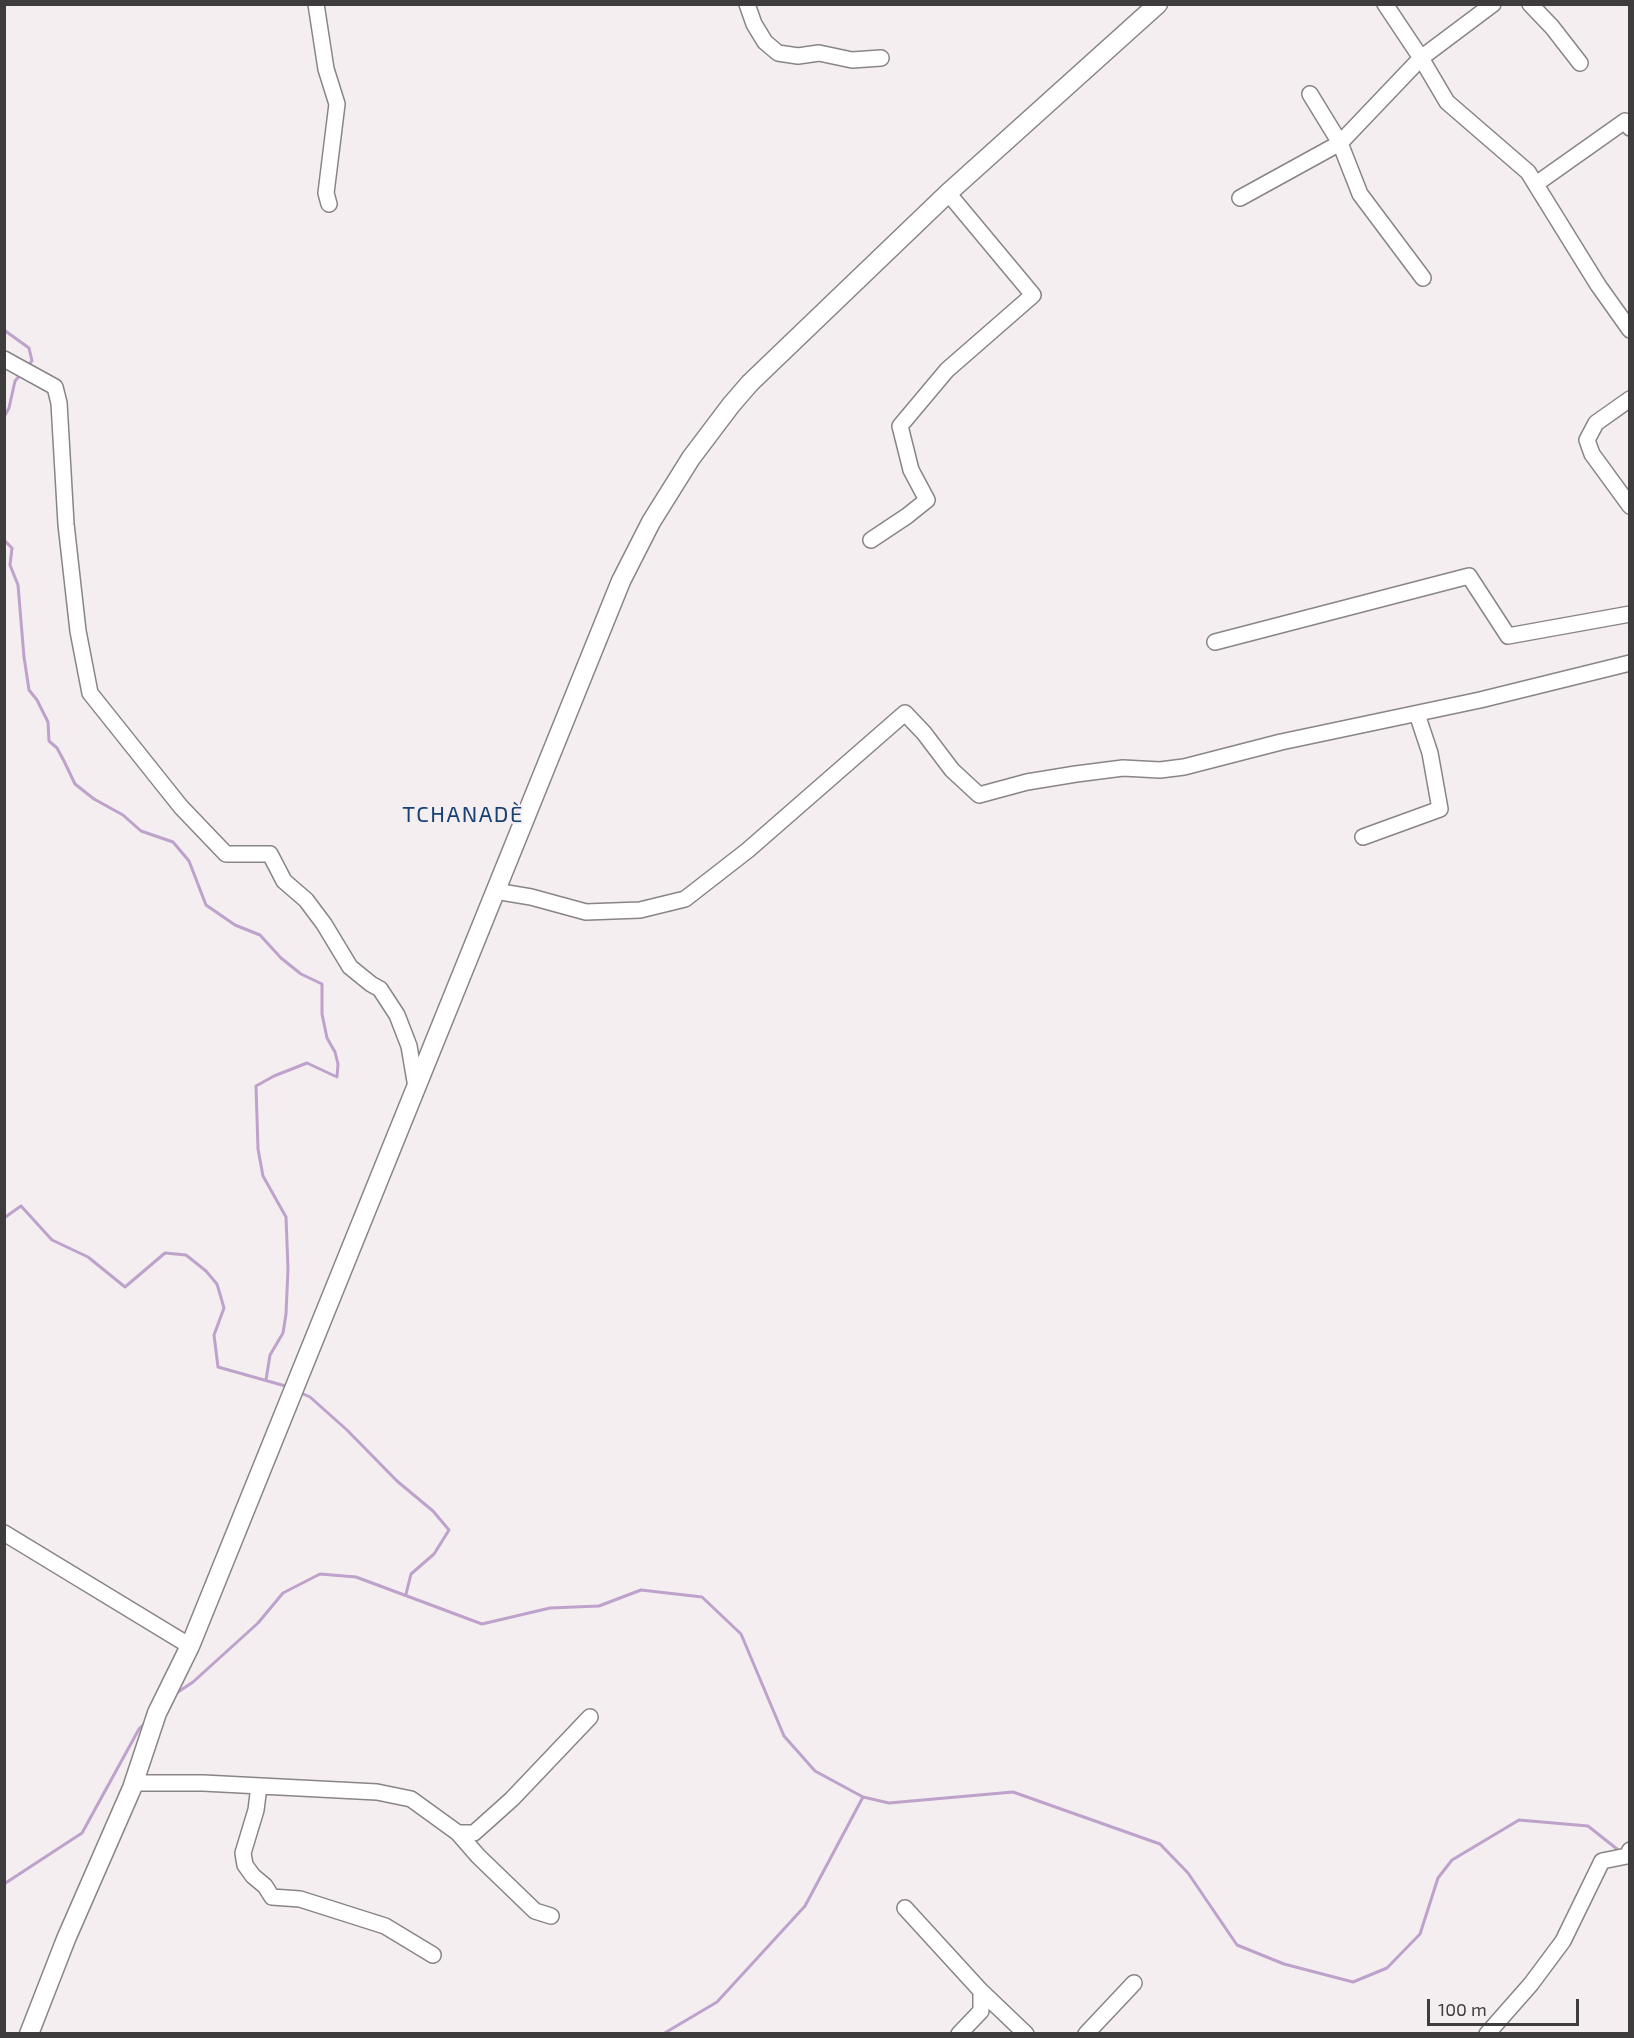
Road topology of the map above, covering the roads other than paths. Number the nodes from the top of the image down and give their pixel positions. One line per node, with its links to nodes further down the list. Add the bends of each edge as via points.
1 (315, 4): 16 (street, via 326,69 337,104 326,193)
2 (747, 4): 7 (street, via 765,42 778,53 798,56 819,52 852,60)
3 (1158, 4): 14 (main road)
4 (1385, 4): 8 (street)
5 (1493, 4): 8 (street)
6 (1530, 4): 9 (street)
7 (881, 58)
8 (1421, 58): 12 (street); 13 (street, via 1447,102 1528,172)
9 (1580, 63)
10 (1310, 94): 12 (street)
11 (1629, 128): 13 (street, via 1625,121)
12 (1340, 142): 15 (street); 17 (street, via 1360,194)
13 (1536, 184): 18 (street)
14 (948, 193): 22 (street, via 1033,295 947,370 900,426 911,470 927,500); 28 (main road, via 750,383 711,430 665,498 621,581)
15 (1240, 198)
16 (329, 204)
17 (1423, 278)
18 (1629, 330)
19 (4, 359): 29 (street, via 55,387 78,631 90,693 181,807 226,854 270,854 284,881 306,900 350,967 380,988 397,1015 409,1046)
20 (1629, 399): 21 (street, via 1596,423 1587,440 1592,454)
21 (1629, 506)
22 (871, 540)
23 (1629, 614): 24 (street, via 1508,636 1469,576)
24 (1215, 642)
25 (1629, 663): 26 (street)
26 (1417, 714): 27 (street, via 1430,753 1440,809); 28 (street, via 1184,767 1076,774 979,795 952,770 905,713 748,850 685,899 640,910 586,912)
27 (1363, 837)
28 (495, 891): 29 (main road)
29 (416, 1087): 31 (main road)
30 (4, 1533): 31 (street)
31 (190, 1646): 33 (main road, via 157,1713)
32 (590, 1717): 35 (street, via 474,1833)
33 (134, 1782): 34 (street); 42 (main road)
34 (259, 1786): 35 (street, via 377,1792 411,1799); 39 (street, via 243,1853 245,1865 272,1896 300,1899 385,1926)
35 (458, 1833): 38 (street, via 535,1911)
36 (1629, 1850): 46 (street, via 1627,1856 1602,1861 1563,1941)
37 (905, 1908): 41 (street)
38 (551, 1916)
39 (433, 1955)
40 (1134, 1983): 45 (street)
41 (981, 1991): 43 (street, via 981,2011); 44 (street)
42 (29, 2034)
43 (959, 2034)
44 (1026, 2034)
45 (1086, 2034)
46 (1487, 2034)

